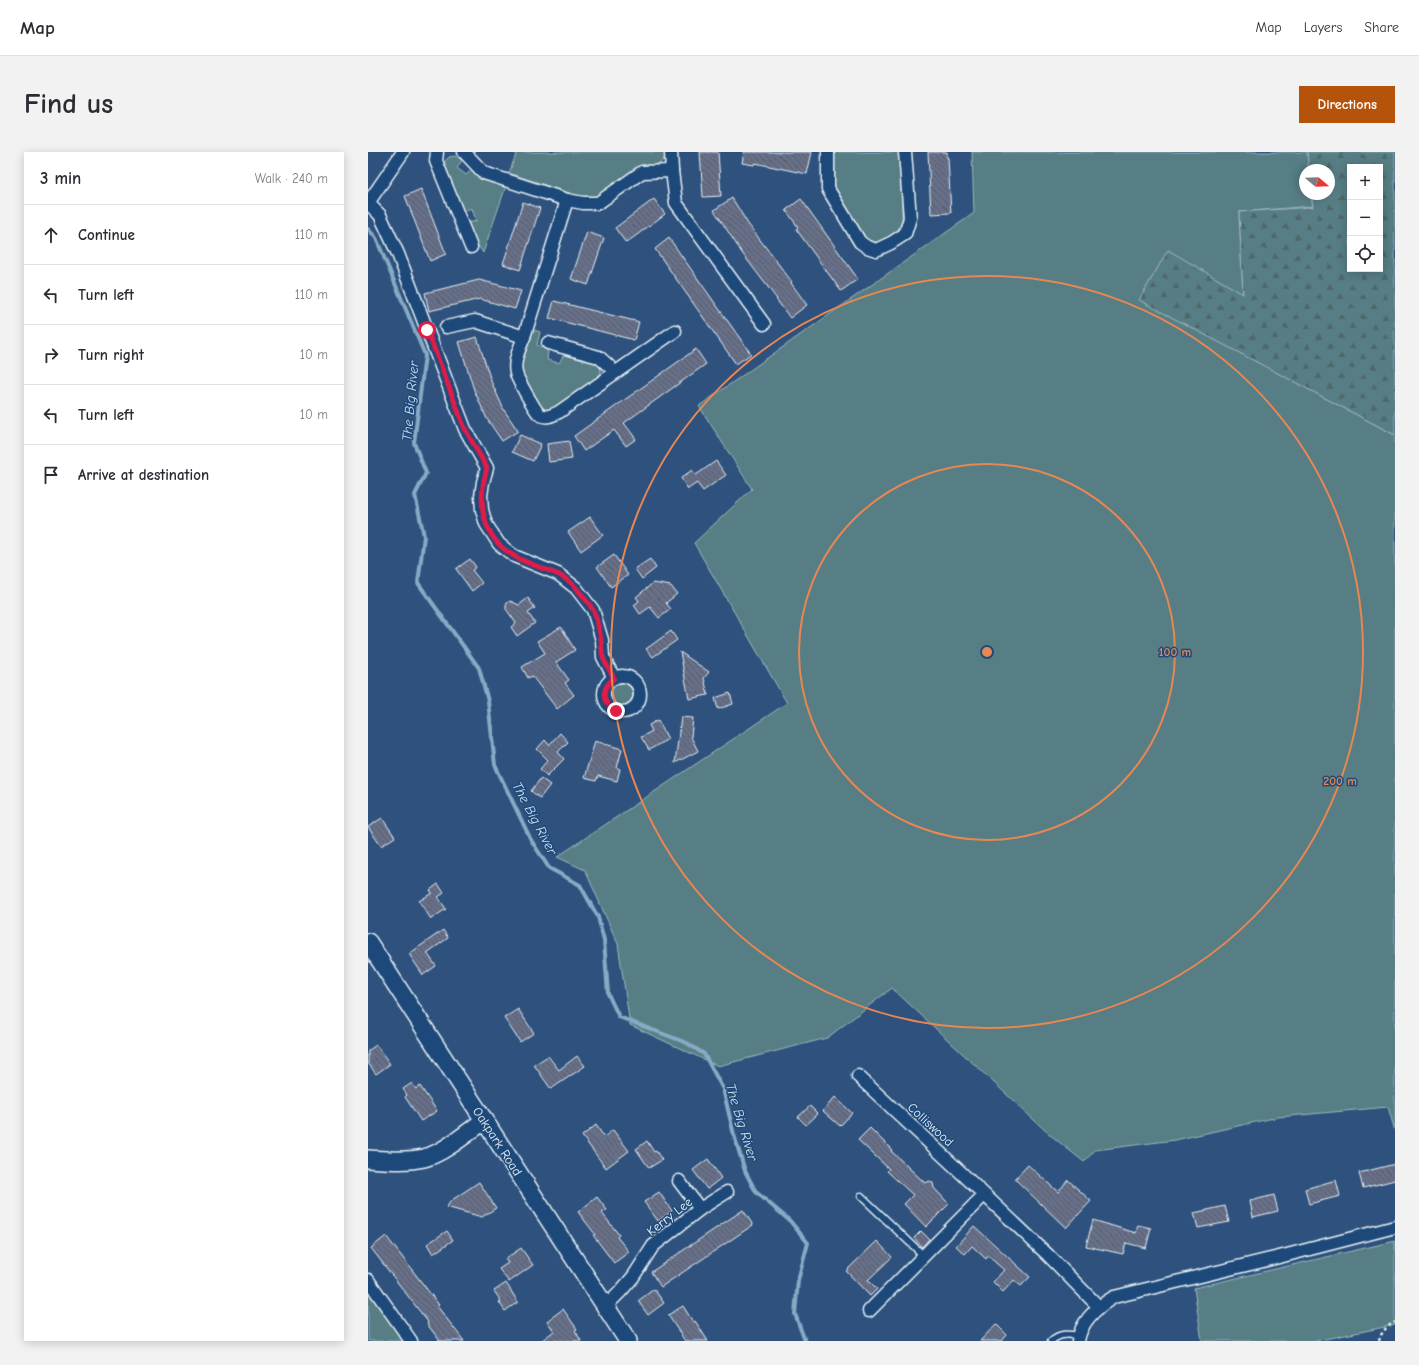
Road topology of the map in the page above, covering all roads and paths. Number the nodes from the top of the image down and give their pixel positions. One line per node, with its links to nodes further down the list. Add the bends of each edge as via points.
1 (403, 152): 9 (street)
2 (437, 152): 10 (street, via 436,161)
3 (464, 152): 8 (street, via 484,173)
4 (671, 152): 7 (street)
5 (828, 152): 6 (street, via 828,189 860,242 867,248 876,250 904,234 910,218)
6 (905, 152)
7 (672, 171): 8 (street, via 642,172 598,203); 11 (street, via 676,203)
8 (567, 200): 14 (street)
9 (368, 203): 17 (street, via 380,215 398,254 465,429 487,468 481,496 486,524 499,544 514,556 558,574 576,588 593,610 602,640 602,657)
10 (471, 247)
11 (764, 324)
12 (446, 327): 14 (street, via 475,321)
13 (675, 331): 16 (street)
14 (524, 337): 16 (street, via 516,360 516,373 539,414 549,417 559,412)
15 (548, 343): 16 (street, via 599,356)
16 (614, 373)
17 (614, 678)
18 (368, 942): 20 (main road, Oakpark Road)
19 (858, 1076): 24 (street, Colliswood)
20 (485, 1120): 21 (main road, via 450,1144 423,1158); 30 (main road, Oakpark Road)
21 (368, 1159)
22 (679, 1181): 26 (street)
23 (727, 1192): 26 (street, Kerry Lee)
24 (984, 1195): 28 (street); 31 (street, Colliswood)
25 (861, 1196): 28 (lane)
26 (700, 1209): 30 (street, Kerry Lee, via 653,1246 633,1277)
27 (1395, 1227): 31 (street, via 1114,1297)
28 (924, 1256): 32 (street)
29 (368, 1280): 35 (street)
30 (606, 1306): 36 (main road, Oakpark Road)
31 (1099, 1307): 34 (street, via 1086,1322)
32 (869, 1311)
33 (1395, 1322): 38 (path, via 1388,1326)
34 (1079, 1338): 37 (lane, via 1066,1334)
35 (411, 1341)
36 (628, 1341)
37 (1051, 1341)
38 (1379, 1341)

